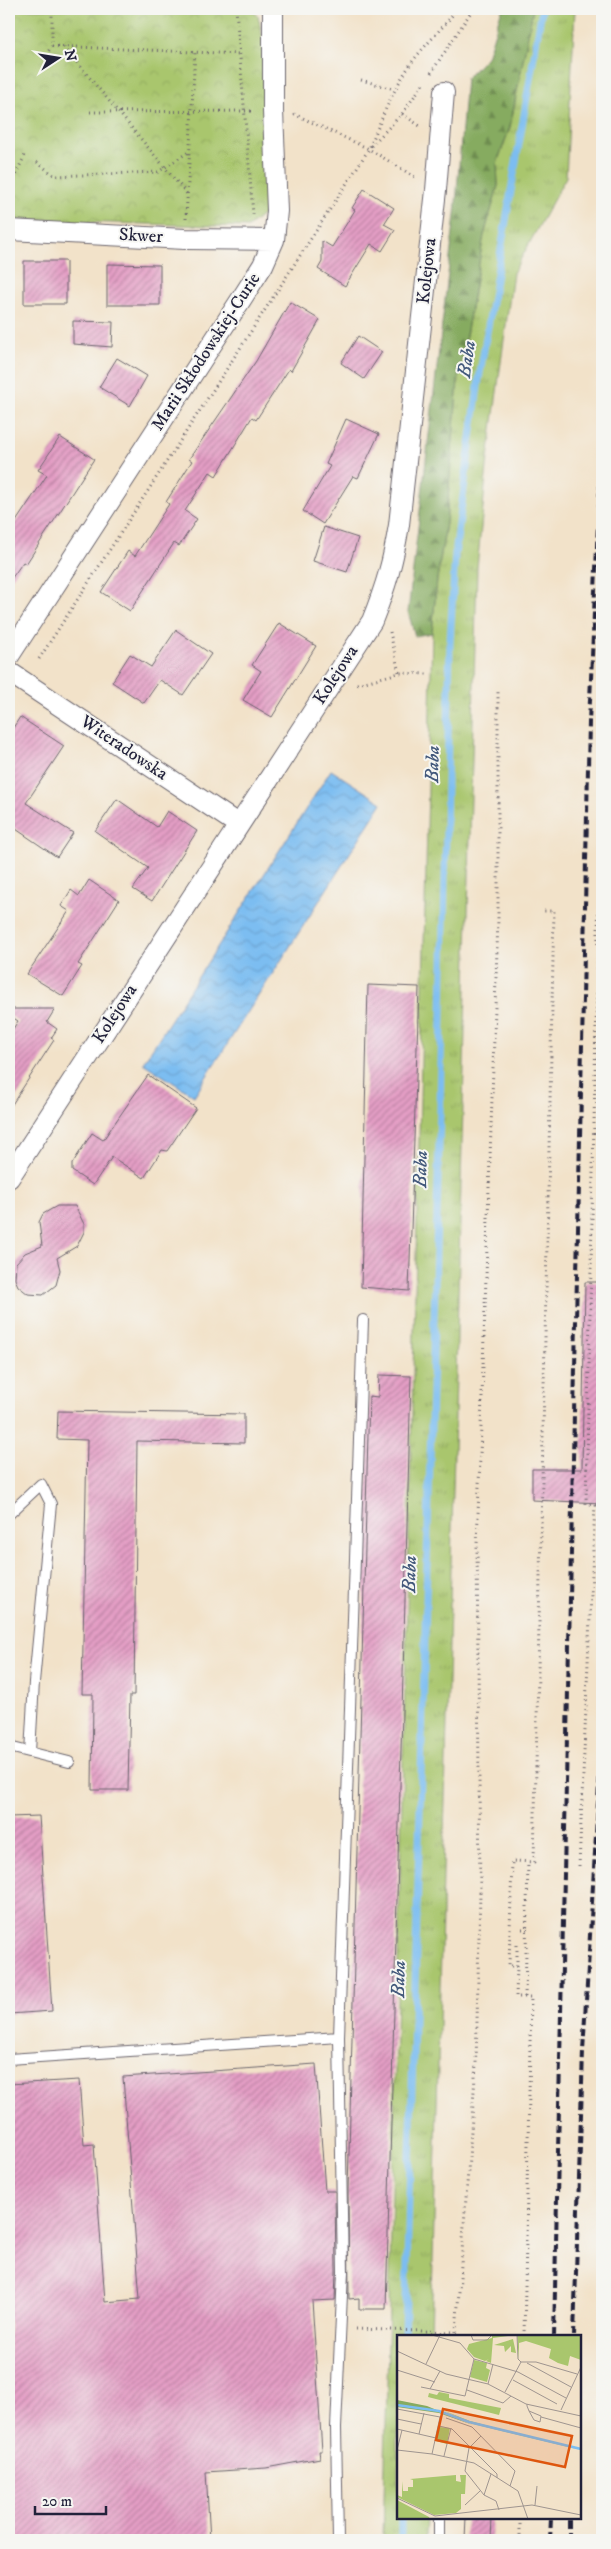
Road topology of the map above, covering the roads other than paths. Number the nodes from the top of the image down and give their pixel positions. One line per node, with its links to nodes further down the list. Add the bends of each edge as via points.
1 (273, 9): 4 (street, Marii Skłodowskiej-Curie, via 277,211)
2 (444, 92): 7 (street, Kolejowa, via 436,190 392,565 372,621)
3 (9, 230): 4 (street, Skwer)
4 (274, 240): 5 (street, Marii Skłodowskiej-Curie, via 242,298)
5 (9, 656)
6 (9, 672): 7 (street, Witeradowska)
7 (239, 825): 8 (street, Kolejowa)
8 (9, 1178)
9 (363, 1320): 14 (lane)
10 (9, 1514): 12 (lane, via 41,1484 51,1504)
11 (9, 1747): 12 (lane)
12 (30, 1752): 13 (lane)
13 (69, 1762)
14 (339, 2037): 15 (lane); 17 (lane, via 343,2272 336,2428)
15 (9, 2059)
16 (439, 2519): 18 (lane)
17 (338, 2540)
18 (438, 2540)

